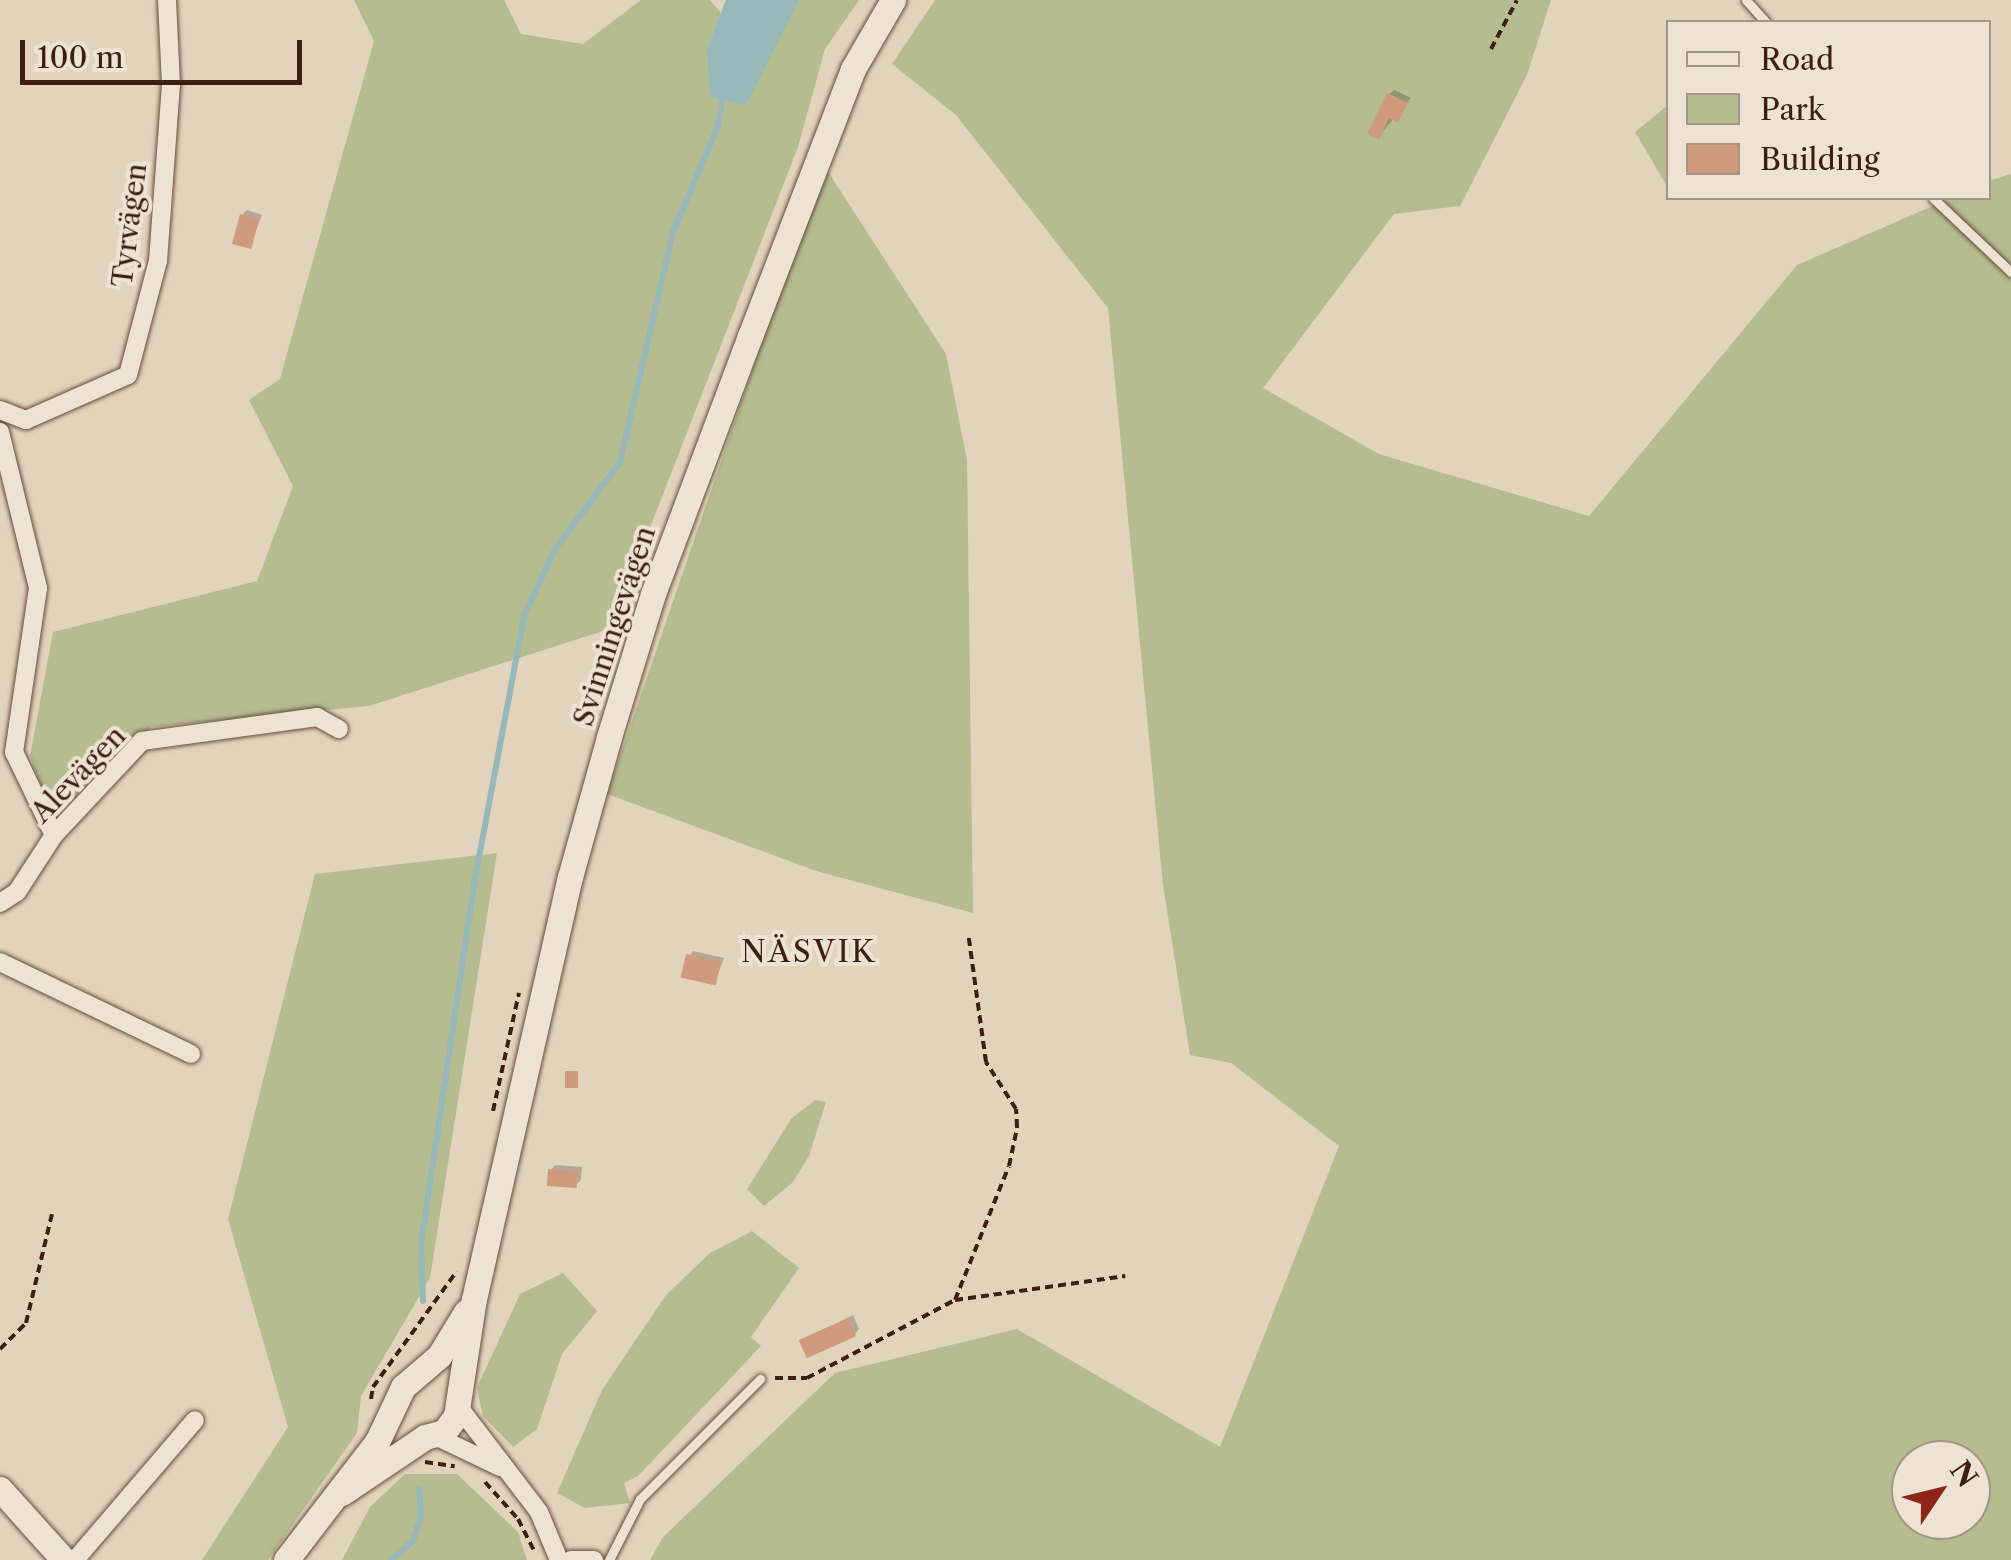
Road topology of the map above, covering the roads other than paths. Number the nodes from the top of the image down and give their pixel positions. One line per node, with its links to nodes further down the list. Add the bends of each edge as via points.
1 (167, 0): 7 (street, Tyrvägen, via 171,85 158,262 128,376 26,420)
2 (894, 0): 14 (main road, Svinningevägen, via 852,69 648,612 570,877)
3 (1746, 0): 4 (lane)
4 (1764, 20)
5 (1935, 200): 6 (lane)
6 (2011, 272)
7 (0, 410)
8 (0, 432): 10 (street, via 38,588 14,752)
9 (340, 729): 10 (street, Alevägen, via 317,717 142,741)
10 (54, 834): 11 (street, Alevägen, via 17,892)
11 (0, 903)
12 (0, 962): 13 (street)
13 (191, 1054)
14 (474, 1299): 15 (main road, Svinningevägen); 17 (main road, Svinningevägen)
15 (418, 1377): 17 (main road, via 445,1381); 18 (main road, Svinningevägen, via 403,1387)
16 (760, 1379): 30 (lane, via 640,1499)
17 (457, 1401): 20 (main road, Svinningevägen, via 452,1425); 21 (street)
18 (396, 1404): 20 (main road, via 406,1429); 23 (main road, Svinningevägen)
19 (195, 1420): 25 (street)
20 (430, 1436): 21 (street); 23 (main road, Svinningevägen)
21 (505, 1470): 27 (street, via 539,1512)
22 (0, 1490): 24 (main road)
23 (342, 1493): 26 (main road, Svinningevägen)
24 (64, 1560)
25 (76, 1560)
26 (286, 1560)
27 (559, 1560)
28 (571, 1560): 29 (street)
29 (594, 1560)
30 (610, 1560)

